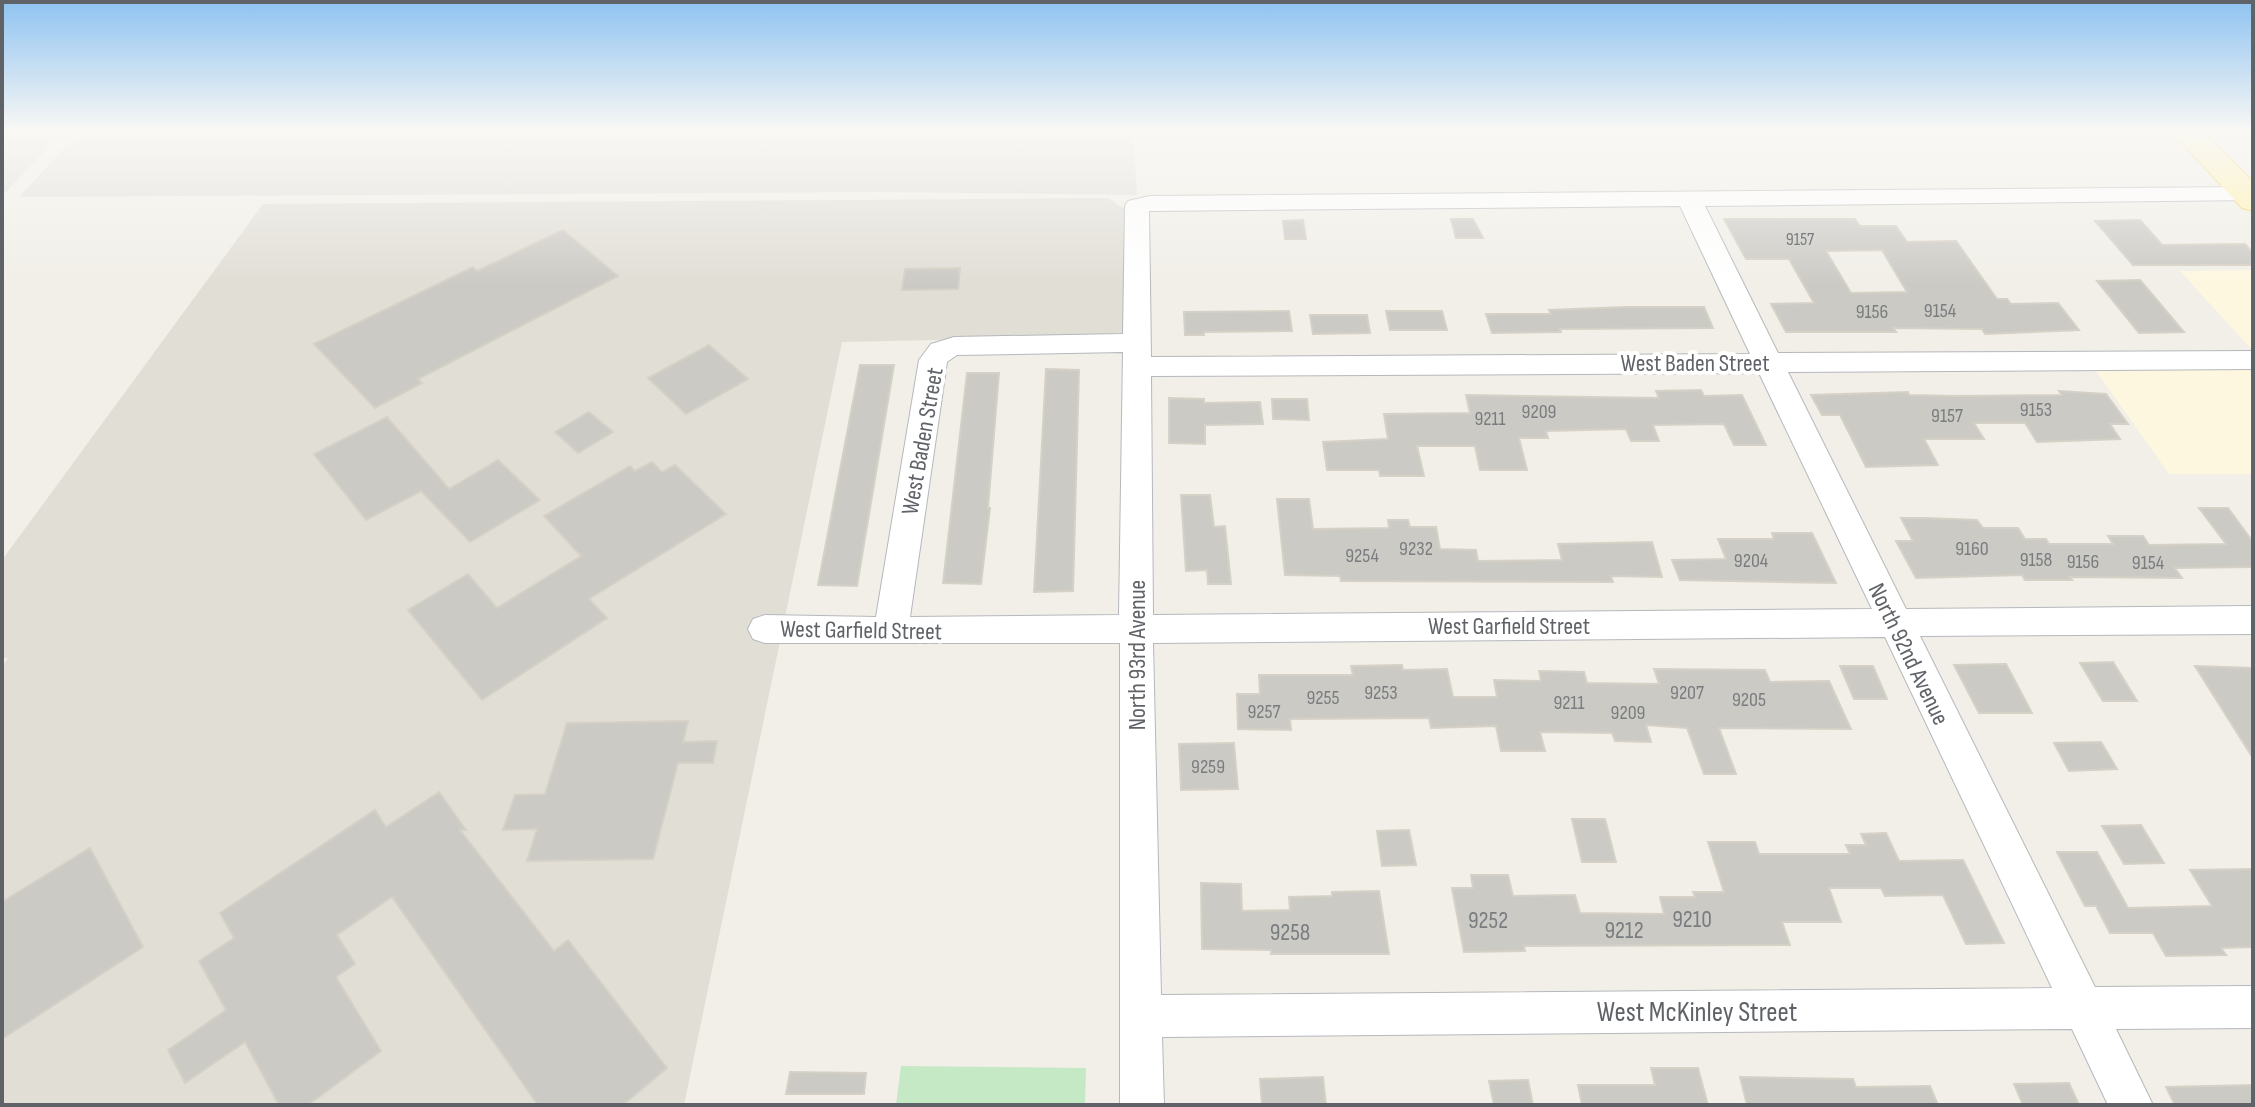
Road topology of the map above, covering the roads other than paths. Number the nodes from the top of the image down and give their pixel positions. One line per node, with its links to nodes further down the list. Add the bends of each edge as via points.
1 (2235, 182): 2 (main road)
2 (2250, 197): 3 (street)
3 (1690, 201): 4 (street, North 93rd Avenue, via 1137,206); 6 (street, North 92nd Avenue)
4 (1137, 355): 6 (street, West Baden Street); 10 (street, North 93rd Avenue); 11 (street, West Baden Street, via 954,346 941,351 933,360)
5 (2253, 360): 6 (street, West Baden Street)
6 (1768, 363): 8 (street, North 92nd Avenue)
7 (2253, 620): 8 (street, West Garfield Street)
8 (1894, 623): 10 (street, West Garfield Street); 13 (street, North 92nd Avenue)
9 (765, 629): 11 (street, West Garfield Street)
10 (1136, 629): 11 (street, West Garfield Street); 14 (street, North 93rd Avenue)
11 (891, 631)
12 (2253, 1007): 13 (street, West McKinley Street)
13 (2084, 1008): 14 (street, West McKinley Street); 16 (street, North 92nd Avenue)
14 (1141, 1016): 15 (street, North 93rd Avenue)
15 (1142, 1105)
16 (2131, 1105)

